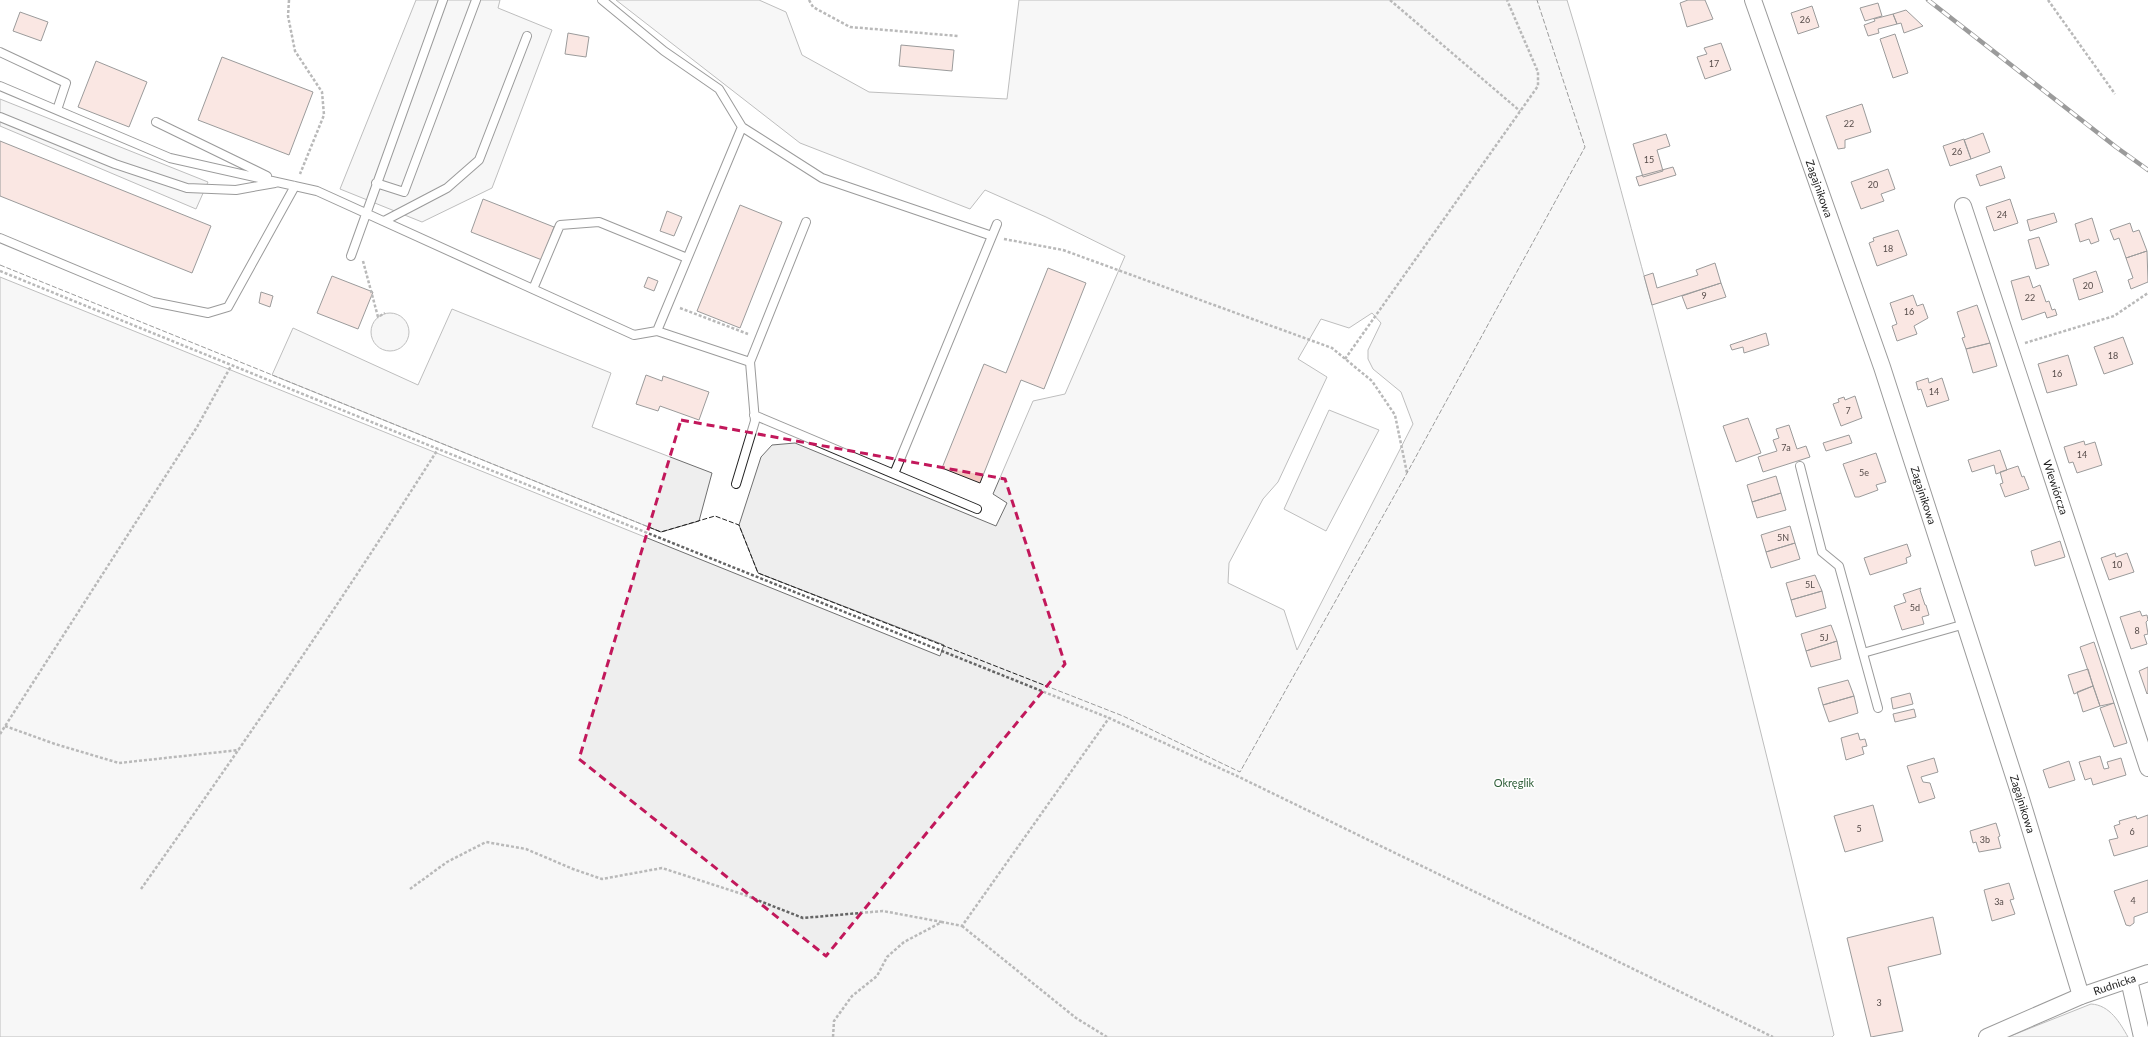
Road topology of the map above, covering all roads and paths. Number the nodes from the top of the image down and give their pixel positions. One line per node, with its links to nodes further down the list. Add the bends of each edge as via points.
1 (289, 0): 22 (path, via 288,16 295,51 322,92 324,115)
2 (443, 0): 21 (lane)
3 (476, 0): 21 (lane, via 404,192)
4 (602, 0): 19 (lane, via 664,51 718,89)
5 (809, 0): 11 (path, via 813,7 850,27)
6 (1390, 0): 16 (path)
7 (1507, 0): 16 (path, via 1538,72 1538,86)
8 (1753, 0): 51 (street, Zagajnikowa, via 1882,367)
9 (2048, 0): 14 (path)
10 (527, 36): 25 (lane, via 479,160 447,188)
11 (958, 36)
12 (0, 52): 15 (lane, via 66,83)
13 (0, 86): 15 (lane)
14 (2115, 94)
15 (57, 110): 20 (lane, via 170,158)
16 (1520, 111): 41 (path)
17 (0, 116): 20 (lane, via 115,164 187,188 236,190)
18 (156, 122): 20 (lane)
19 (742, 126): 28 (lane, via 822,178); 32 (lane)
20 (280, 182): 22 (lane)
21 (376, 183): 24 (lane)
22 (295, 186): 24 (lane, via 317,191); 29 (lane, via 228,307 208,314 152,302)
23 (1963, 206): 40 (street, Wiewiórcza)
24 (365, 212): 25 (lane); 30 (lane)
25 (384, 221): 34 (lane)
26 (806, 222): 39 (lane)
27 (997, 224): 28 (lane)
28 (992, 236): 41 (path, via 1062,250 1332,348); 48 (lane)
29 (0, 238)
30 (357, 238): 31 (lane); 37 (path, via 378,317)
31 (351, 256)
32 (687, 258): 34 (lane, via 599,222 560,225); 36 (lane)
33 (0, 271): 43 (path)
34 (533, 289): 38 (lane, via 634,336)
35 (2148, 293): 40 (path, via 2114,316)
36 (668, 304): 38 (lane); 39 (path)
37 (386, 314)
38 (657, 332): 42 (lane)
39 (760, 338): 42 (lane)
40 (2011, 348): 58 (street, Wiewiórcza)
41 (1345, 359): 47 (path, via 1372,381 1395,415)
42 (750, 362): 44 (lane)
43 (231, 366): 45 (path); 55 (path, via 197,428)
44 (754, 415): 48 (lane); 49 (lane)
45 (438, 450): 54 (path); 57 (path)
46 (1800, 466): 52 (lane, via 1822,552 1839,566)
47 (1407, 473)
48 (894, 474): 50 (lane)
49 (736, 484)
50 (977, 509)
51 (1965, 624): 52 (lane); 65 (street, Zagajnikowa)
52 (1863, 653): 53 (lane)
53 (1878, 708)
54 (1109, 718): 62 (path); 68 (path, via 1237,776)
55 (5, 726): 56 (path); 57 (path, via 119,763)
56 (0, 734)
57 (239, 750): 60 (path)
58 (2148, 768)
59 (410, 889): 61 (path, via 447,862 486,842 526,849 602,879 662,868 742,894 803,918 883,911)
60 (141, 890)
61 (942, 922): 62 (path); 66 (path, via 904,942 888,958 877,976 852,996 834,1021)
62 (962, 926): 67 (path, via 1076,1018)
63 (2148, 973): 64 (street, Rudnicka)
64 (2129, 980): 65 (street, Rudnicka); 70 (street)
65 (2081, 996): 69 (street, Rudnicka)
66 (833, 1037)
67 (1107, 1037)
68 (1772, 1037)
69 (1987, 1037)
70 (2142, 1037)

